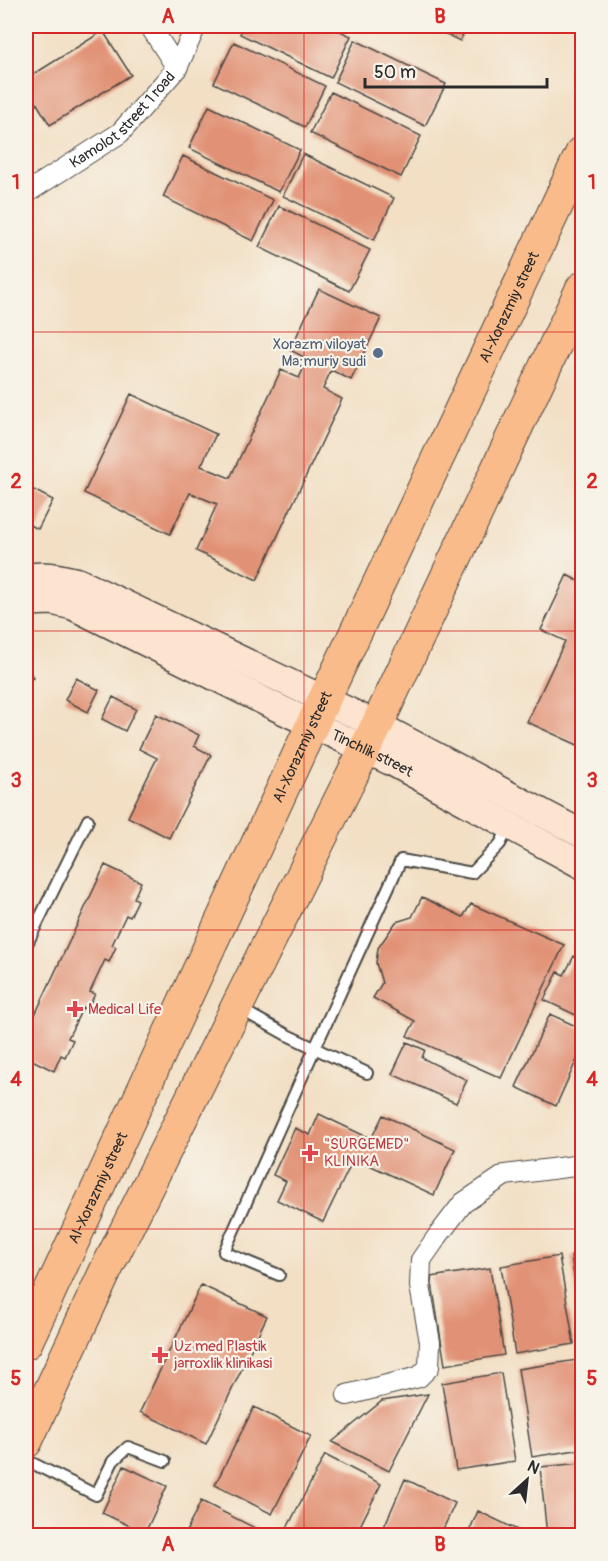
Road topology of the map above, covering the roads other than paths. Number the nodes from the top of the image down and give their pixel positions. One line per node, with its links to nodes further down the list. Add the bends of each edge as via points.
1 (150, 26): 3 (street)
2 (196, 26): 3 (street, Kamolot street 1 road)
3 (177, 68): 5 (street, Kamolot street 1 road, via 120,133)
4 (582, 152): 9 (main road, Al-Xorazmiy street)
5 (26, 193)
6 (582, 288): 10 (main road)
7 (26, 578): 9 (main road, Tinchlik street, via 51,576 78,582)
8 (26, 602): 9 (main road, Tinchlik street, via 52,601 73,606 264,701)
9 (319, 711): 10 (main road, Tinchlik street); 21 (main road, Al-Xorazmiy street)
10 (371, 737): 12 (main road, Tinchlik street, via 394,763); 13 (main road, Tinchlik street); 16 (main road)
11 (88, 820): 15 (lane)
12 (509, 826): 14 (main road, Tinchlik street); 17 (lane, via 500,844 472,873 402,860)
13 (582, 834)
14 (582, 866)
15 (26, 945)
16 (237, 1007): 17 (lane); 23 (main road, via 106,1270)
17 (315, 1048): 18 (lane); 20 (lane, via 224,1252)
18 (367, 1074)
19 (582, 1165): 22 (street, via 505,1175 463,1203 421,1260 429,1367 419,1377)
20 (279, 1275)
21 (26, 1343)
22 (347, 1395)
23 (26, 1442)
24 (26, 1460): 25 (lane, via 96,1495 112,1461 128,1447)
25 (165, 1461)

